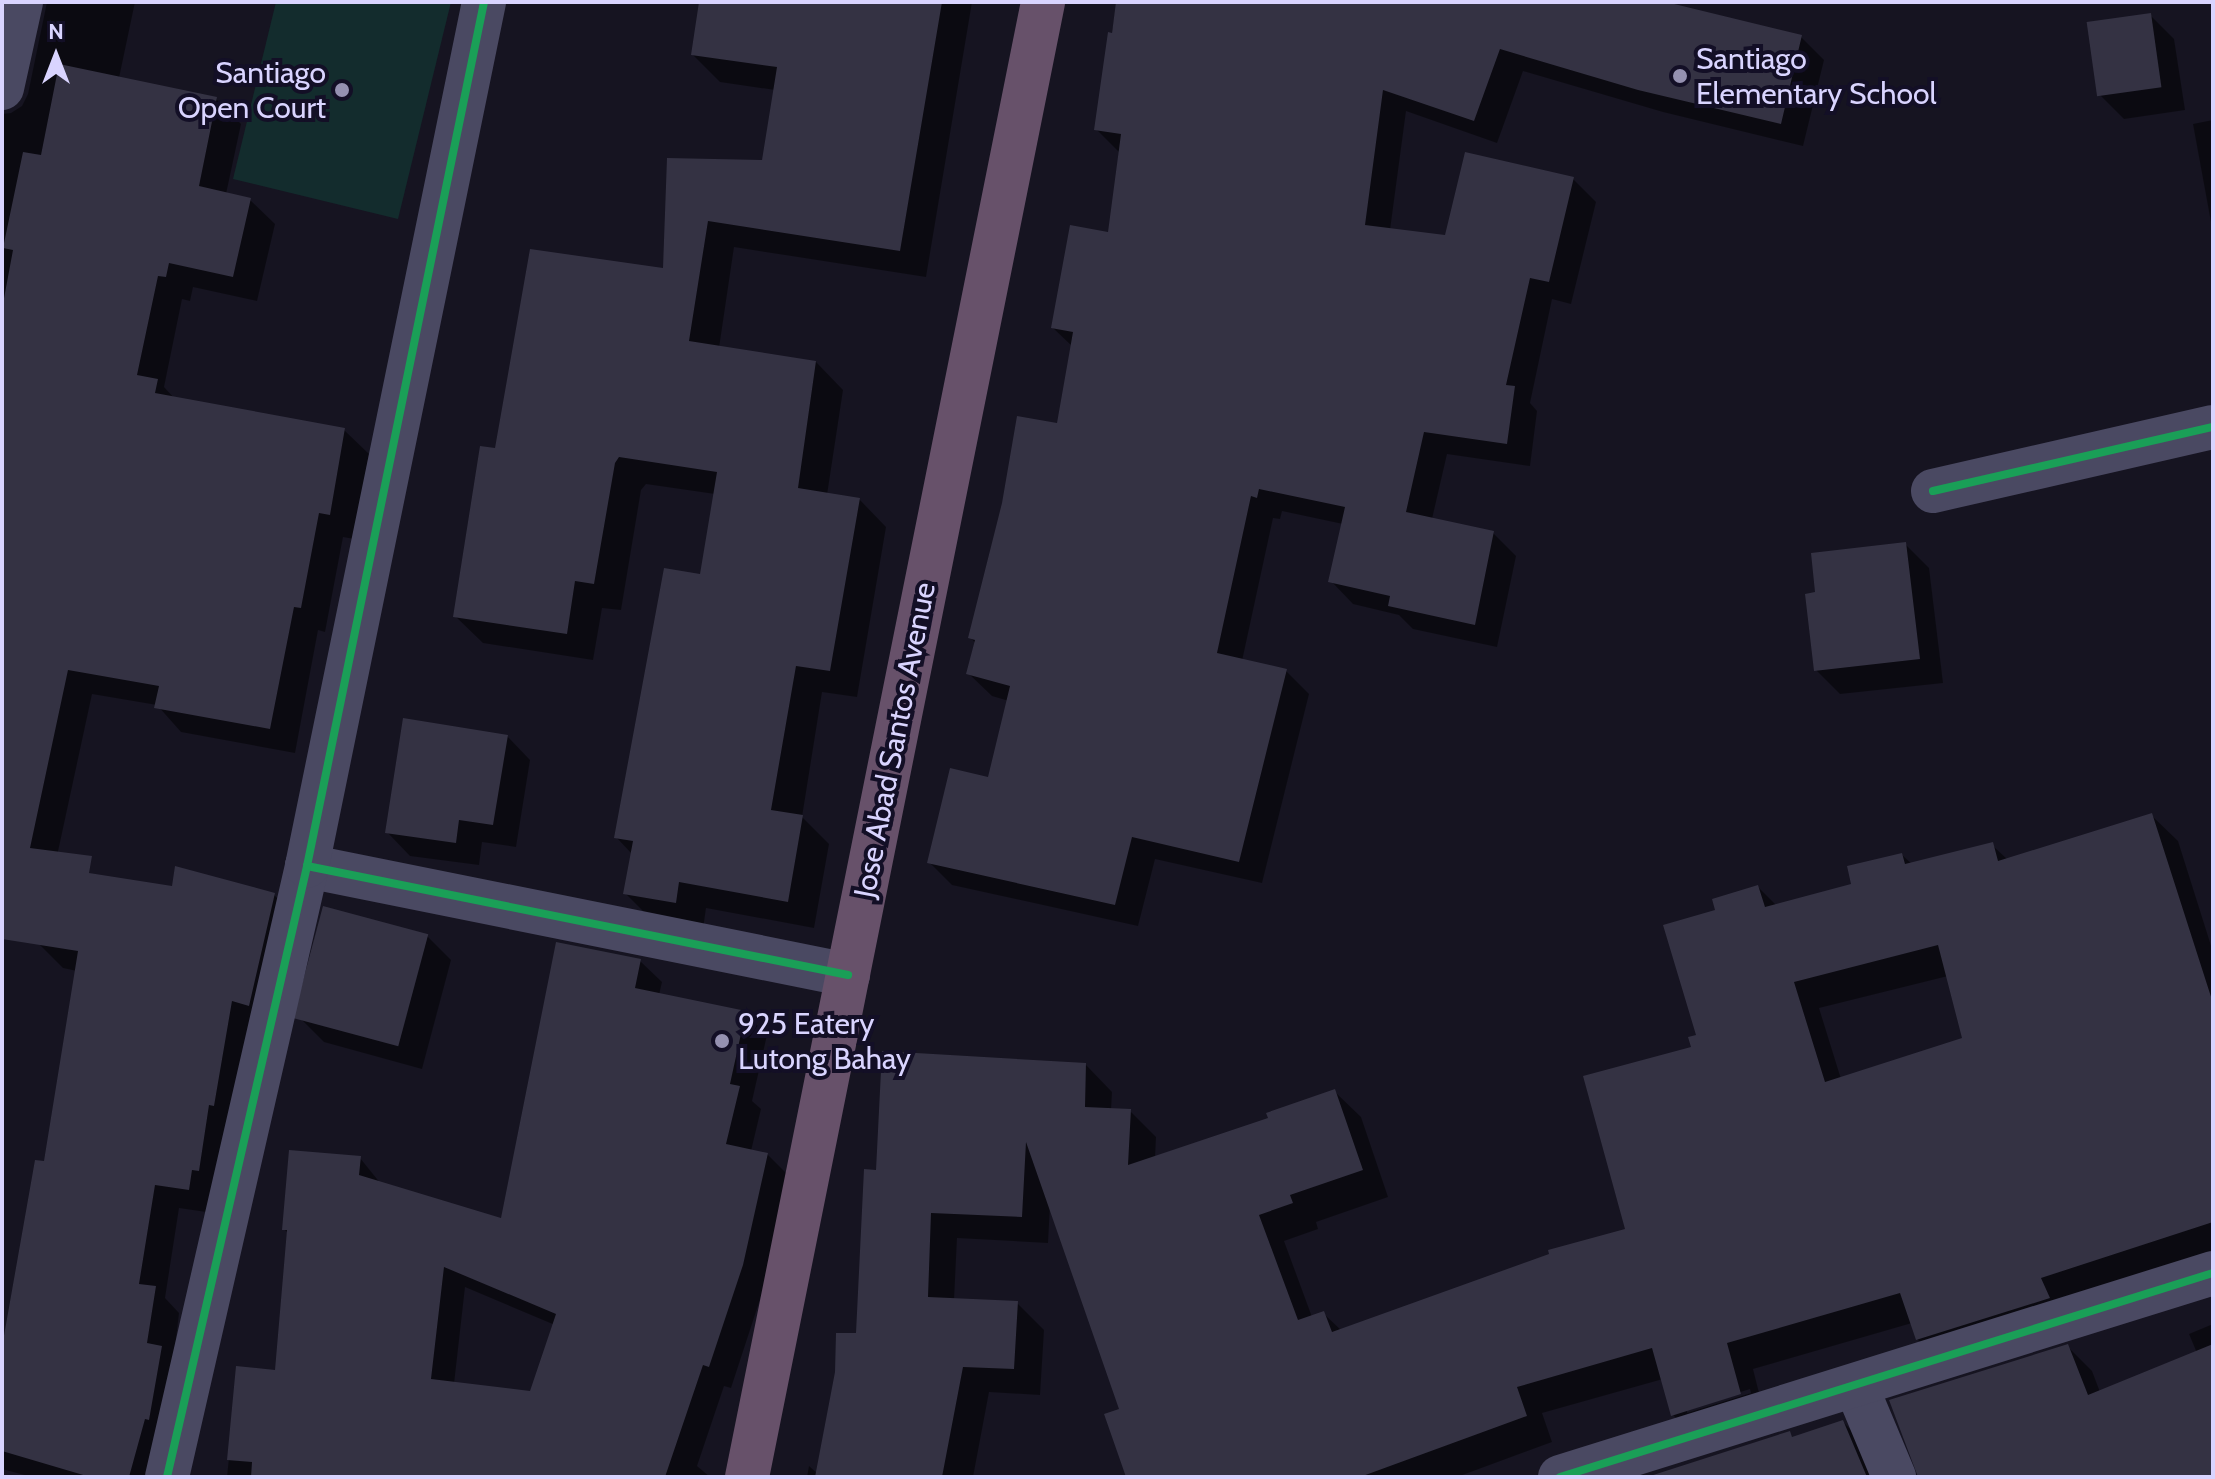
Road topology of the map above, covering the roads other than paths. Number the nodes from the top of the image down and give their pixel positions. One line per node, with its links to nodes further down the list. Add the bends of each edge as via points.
1 (21, 2): 4 (street)
2 (484, 2): 7 (street)
3 (1043, 2): 8 (highway, Jose Abad Santos Avenue)
4 (2, 88)
5 (2213, 427): 6 (street)
6 (1933, 491)
7 (307, 866): 8 (street); 12 (street)
8 (848, 975): 13 (highway, Jose Abad Santos Avenue)
9 (2213, 1273): 10 (street)
10 (1856, 1386): 11 (street); 15 (street)
11 (1660, 1463): 14 (street)
12 (167, 1477)
13 (747, 1477)
14 (1560, 1477)
15 (1894, 1477)

